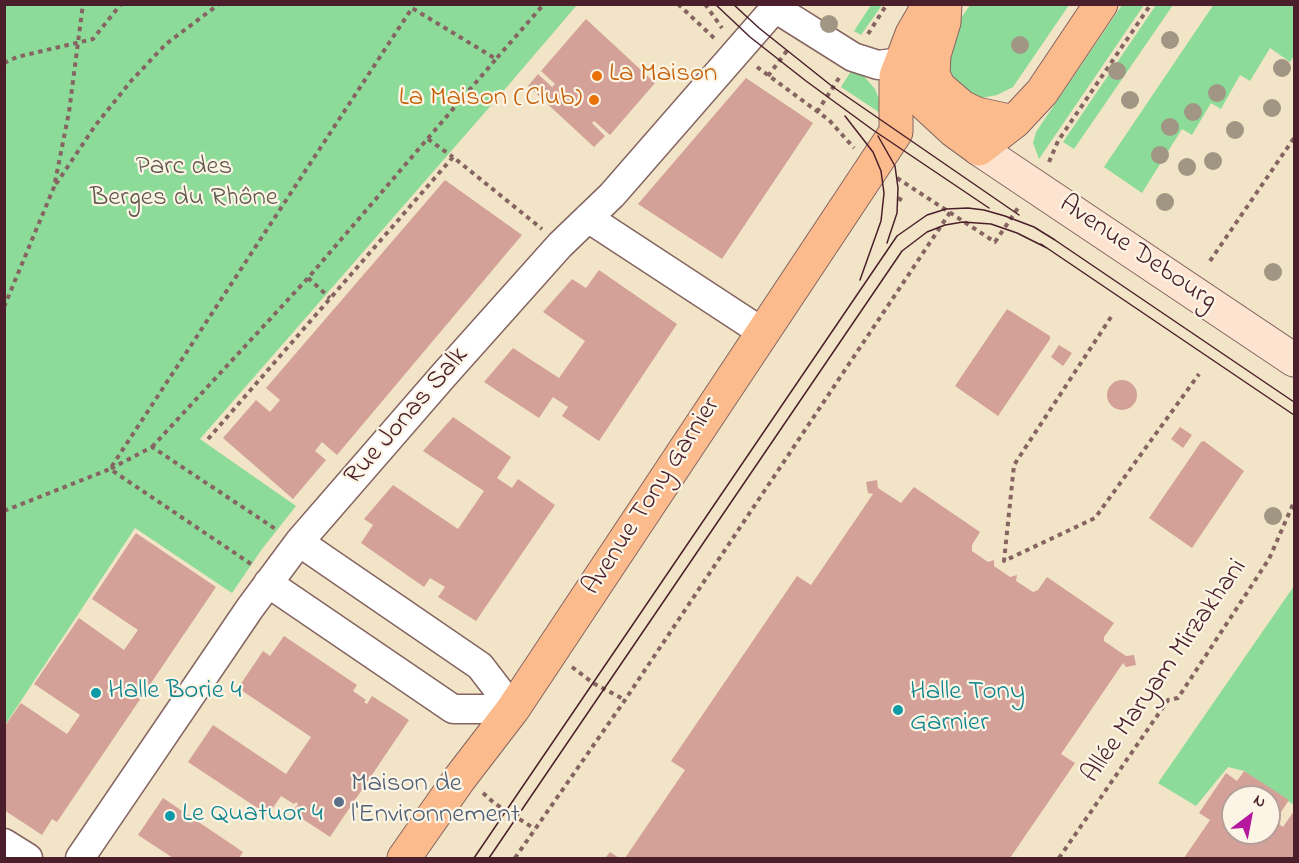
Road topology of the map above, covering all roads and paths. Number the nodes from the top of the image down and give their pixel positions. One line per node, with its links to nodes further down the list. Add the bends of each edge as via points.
1 (83, 4): 14 (path)
2 (121, 4): 14 (path, via 93,39)
3 (219, 4): 29 (path, via 166,44 131,81)
4 (544, 4): 16 (path)
5 (678, 4): 13 (path, via 721,46 732,48)
6 (705, 4): 13 (path)
7 (887, 4): 15 (path)
8 (933, 4): 18 (main road, via 912,34)
9 (940, 4): 21 (main road, via 921,45 915,72 926,105)
10 (945, 4): 20 (main road, via 934,55 933,75 939,87 962,107)
11 (1101, 4): 20 (main road, via 1042,92)
12 (1151, 4): 28 (path, via 1058,141)
13 (731, 41): 15 (street, Rue Jonas Salk, via 776,8); 19 (path); 30 (street, Rue Jonas Salk, via 612,195)
14 (78, 42): 17 (path); 29 (path)
15 (853, 57): 18 (street, via 878,65); 19 (path)
16 (496, 59): 25 (path); 43 (path, via 411,9)
17 (4, 63)
18 (901, 63): 23 (main road, via 896,88)
19 (817, 112): 22 (path)
20 (1014, 122): 26 (main road)
21 (953, 130): 23 (main road); 26 (main road)
22 (838, 131)
23 (896, 132): 38 (main road, Avenue Tony Garnier)
24 (1294, 138): 33 (path)
25 (428, 139): 27 (path); 34 (path)
26 (979, 149): 39 (street, Avenue Debourg)
27 (453, 157): 32 (path); 35 (path)
28 (1052, 157)
29 (54, 187): 36 (path)
30 (588, 218): 32 (street, Rue Jonas Salk); 38 (street)
31 (995, 242): 51 (path, via 951,211)
32 (560, 244): 47 (street, Rue Jonas Salk)
33 (1210, 261)
34 (308, 278): 35 (path); 42 (path)
35 (330, 298): 41 (path)
36 (4, 307)
37 (1111, 317): 40 (path, via 1014,465 1004,561 1095,518)
38 (762, 332): 49 (main road, Avenue Tony Garnier)
39 (1294, 360)
40 (1198, 374)
41 (208, 439)
42 (152, 447): 43 (path); 47 (path)
43 (110, 469): 45 (path); 48 (path, via 251,564)
44 (1294, 502): 46 (path, Allée Maryam Mirzakhani)
45 (4, 511)
46 (1293, 513): 62 (path, Allée Maryam Mirzakhani, via 1269,559 1178,698 1168,700)
47 (299, 542): 48 (street, Rue Jonas Salk); 52 (street, via 480,666)
48 (268, 583): 52 (street, via 453,709); 59 (street, Rue Jonas Salk)
49 (563, 661): 50 (path); 51 (path, via 592,683); 52 (main road, Avenue Tony Garnier)
50 (582, 672)
51 (625, 700): 56 (path)
52 (513, 709): 53 (main road, Avenue Tony Garnier)
53 (460, 778): 56 (path); 60 (main road, Avenue Tony Garnier)
54 (488, 796): 55 (path)
55 (495, 801)
56 (535, 829): 61 (path)
57 (4, 843): 58 (street)
58 (28, 858)
59 (80, 858)
60 (404, 858)
61 (515, 858)
62 (1059, 858)

